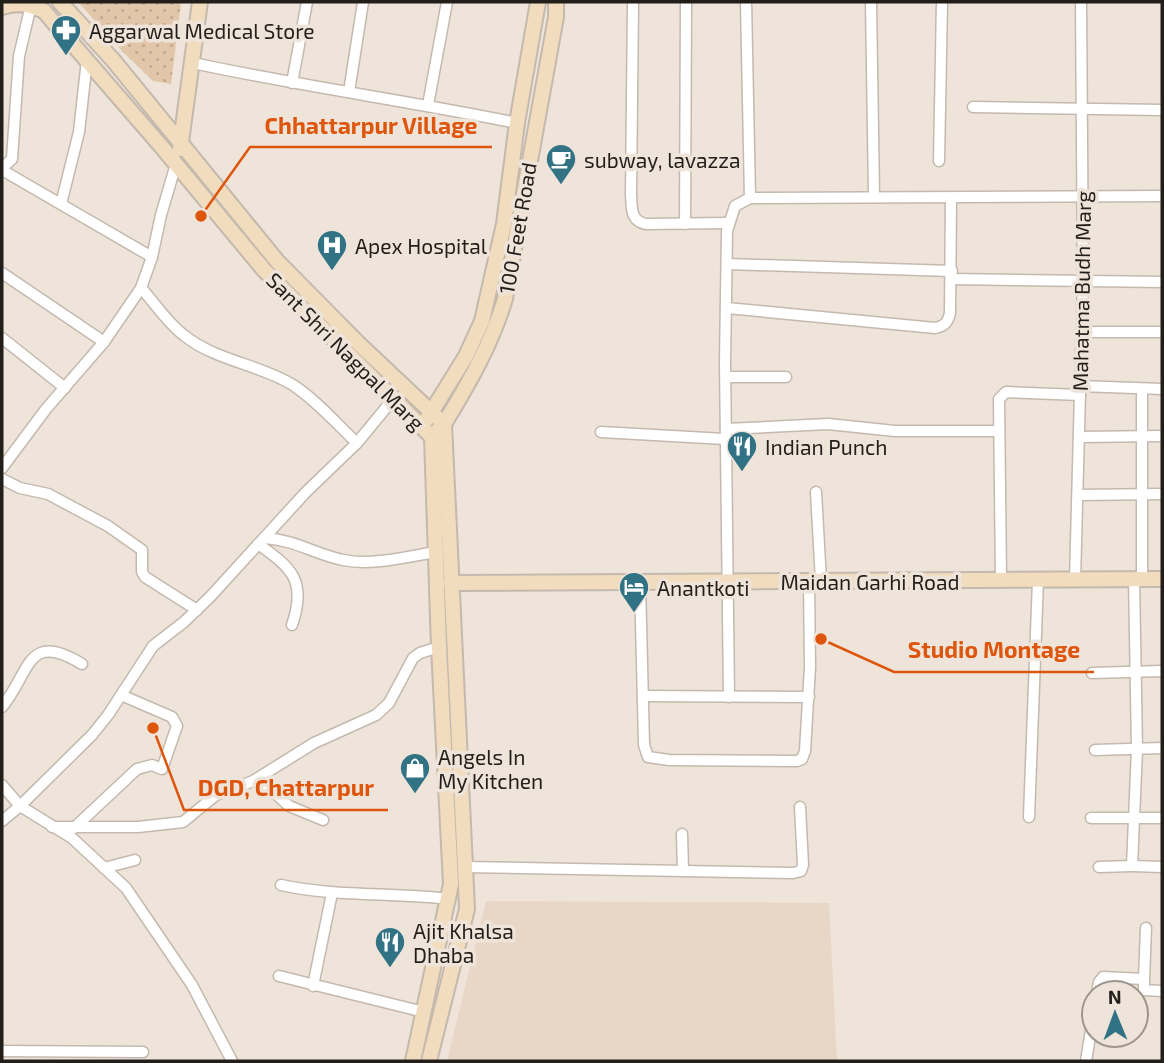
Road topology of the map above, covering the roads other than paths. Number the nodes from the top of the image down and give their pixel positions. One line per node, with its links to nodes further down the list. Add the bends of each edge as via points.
1 (60, 2): 25 (main road, Sant Shri Nagpal Marg)
2 (200, 2): 17 (main road)
3 (307, 2): 18 (street)
4 (363, 2): 19 (street)
5 (446, 2): 20 (street)
6 (538, 2): 24 (main road, 100 Feet Road)
7 (556, 2): 57 (main road, 100 Feet Road, via 505,299 481,363)
8 (634, 2): 36 (street, via 634,218 646,224)
9 (686, 2): 36 (street)
10 (746, 2): 32 (street)
11 (871, 2): 29 (street)
12 (942, 2): 26 (street)
13 (1081, 2): 22 (street, Mahatma Budh Marg)
14 (31, 5): 15 (main road); 16 (main road, Sant Shri Nagpal Marg, via 44,11); 28 (street, via 19,56 12,159)
15 (2, 7)
16 (87, 60): 27 (main road, Sant Shri Nagpal Marg); 34 (street, via 79,132)
17 (193, 63): 18 (street); 25 (main road)
18 (292, 83): 19 (street)
19 (349, 92): 20 (street)
20 (428, 105): 24 (street)
21 (973, 107): 22 (street)
22 (1083, 108): 23 (street); 31 (street, Mahatma Budh Marg)
23 (1162, 110)
24 (517, 123): 56 (main road, 100 Feet Road, via 504,224 482,321)
25 (182, 144): 27 (main road); 56 (main road, Sant Shri Nagpal Marg, via 277,261)
26 (939, 161)
27 (176, 164): 37 (street); 55 (main road, Sant Shri Nagpal Marg, via 264,270)
28 (2, 169): 34 (street)
29 (874, 196): 32 (street); 33 (street)
30 (1162, 196): 31 (street)
31 (1083, 197): 33 (street); 41 (street, Mahatma Budh Marg)
32 (750, 198): 35 (street, via 735,206)
33 (951, 199): 40 (street)
34 (61, 204): 37 (street)
35 (729, 223): 36 (street); 38 (street)
36 (685, 224)
37 (152, 257): 43 (street)
38 (727, 264): 40 (street); 44 (street)
39 (2, 273): 48 (street)
40 (952, 275): 41 (street); 44 (street, via 948,320 935,328)
41 (1083, 280): 42 (street); 45 (street, Mahatma Budh Marg)
42 (1162, 282)
43 (141, 288): 48 (street); 65 (street, via 184,336 291,384)
44 (726, 308): 49 (street)
45 (1081, 332): 46 (street); 54 (street, Mahatma Budh Marg)
46 (1162, 332)
47 (2, 338): 51 (street)
48 (104, 342): 51 (street)
49 (726, 377): 50 (street); 61 (street)
50 (786, 377)
51 (65, 388): 66 (street)
52 (1142, 389): 53 (street); 54 (street); 62 (street)
53 (1162, 389)
54 (1080, 391): 59 (street, via 1003,394); 64 (street, Mahatma Budh Marg)
55 (394, 398): 58 (main road, Sant Shri Nagpal Marg); 65 (street)
56 (432, 414): 57 (main road, Sant Shri Nagpal Marg); 58 (main road, 100 Feet Road)
57 (444, 424): 58 (main road, 100 Feet Road); 82 (main road, Sant Shri Nagpal Marg)
58 (427, 431): 73 (main road, Sant Shri Nagpal Marg)
59 (999, 431): 61 (street, via 828,424); 76 (street)
60 (601, 432): 61 (street)
61 (725, 434): 81 (street)
62 (1142, 436): 63 (street); 64 (street); 69 (street)
63 (1162, 436)
64 (1079, 437): 71 (street, Mahatma Budh Marg)
65 (357, 443): 72 (street)
66 (2, 468)
67 (2, 479): 83 (street, via 48,494 136,544 142,550 145,577)
68 (816, 492): 79 (street)
69 (1142, 494): 70 (street); 71 (street); 74 (street)
70 (1162, 494)
71 (1078, 495): 78 (street, Mahatma Budh Marg)
72 (261, 541): 73 (street, via 295,542 355,562); 83 (street); 84 (street, via 295,576 299,597)
73 (435, 552): 85 (main road, Sant Shri Nagpal Marg)
74 (1138, 579): 75 (main road, Maidan Garhi Road); 78 (main road, Maidan Garhi Road); 89 (street)
75 (1162, 579)
76 (1001, 580): 77 (main road, Maidan Garhi Road); 79 (main road, Maidan Garhi Road)
77 (1038, 580): 78 (main road, Maidan Garhi Road); 102 (street)
78 (1075, 580)
79 (815, 581): 81 (main road, Maidan Garhi Road); 93 (street)
80 (640, 582): 81 (main road, Maidan Garhi Road); 82 (main road, Maidan Garhi Road); 91 (street)
81 (727, 582): 92 (street)
82 (451, 583): 113 (main road, Sant Shri Nagpal Marg)
83 (197, 610): 90 (street, via 153,646)
84 (292, 625)
85 (439, 647): 98 (street, via 413,658 389,703 376,715 314,743); 120 (main road, Sant Shri Nagpal Marg)
86 (82, 664): 94 (street, via 58,653 37,652)
87 (1162, 671): 89 (street)
88 (1092, 673): 89 (street)
89 (1135, 673): 96 (street)
90 (121, 695): 100 (street, via 92,735); 109 (street, via 172,718 177,726 162,769 152,765 137,769)
91 (643, 696): 92 (street); 93 (street, via 648,757 682,761 802,759)
92 (729, 697): 93 (street)
93 (809, 697)
94 (2, 707)
95 (1162, 748): 96 (street)
96 (1137, 749): 97 (street); 104 (street)
97 (1095, 750)
98 (259, 778): 106 (street, via 289,806); 109 (street, via 216,795 191,818 177,824)
99 (2, 785): 100 (street)
100 (20, 806): 107 (street); 108 (street)
101 (800, 807): 117 (street, via 801,872)
102 (1029, 817)
103 (1091, 818): 104 (street)
104 (1132, 818): 105 (street); 112 (street)
105 (1162, 818)
106 (323, 820)
107 (2, 821)
108 (52, 827): 109 (street); 116 (street, via 72,838)
109 (74, 828)
110 (682, 834): 117 (street)
111 (135, 860): 116 (street)
112 (1132, 866): 114 (street); 115 (street)
113 (465, 867): 117 (street); 132 (main road, Sant Shri Nagpal Marg, via 467,909)
114 (1099, 867)
115 (1162, 867)
116 (104, 868): 130 (street, via 126,888 159,935)
117 (683, 871)
118 (281, 885): 119 (street)
119 (332, 892): 120 (street); 125 (street)
120 (450, 899): 126 (main road, Sant Shri Nagpal Marg)
121 (1146, 928): 124 (street)
122 (279, 976): 125 (street)
123 (1101, 979): 124 (street)
124 (1144, 979)
125 (313, 986): 126 (street)
126 (424, 1012): 131 (main road, Sant Shri Nagpal Marg)
127 (2, 1051): 129 (street)
128 (143, 1052): 129 (street)
129 (25, 1056)
130 (232, 1061)
131 (413, 1061)
132 (429, 1061)

